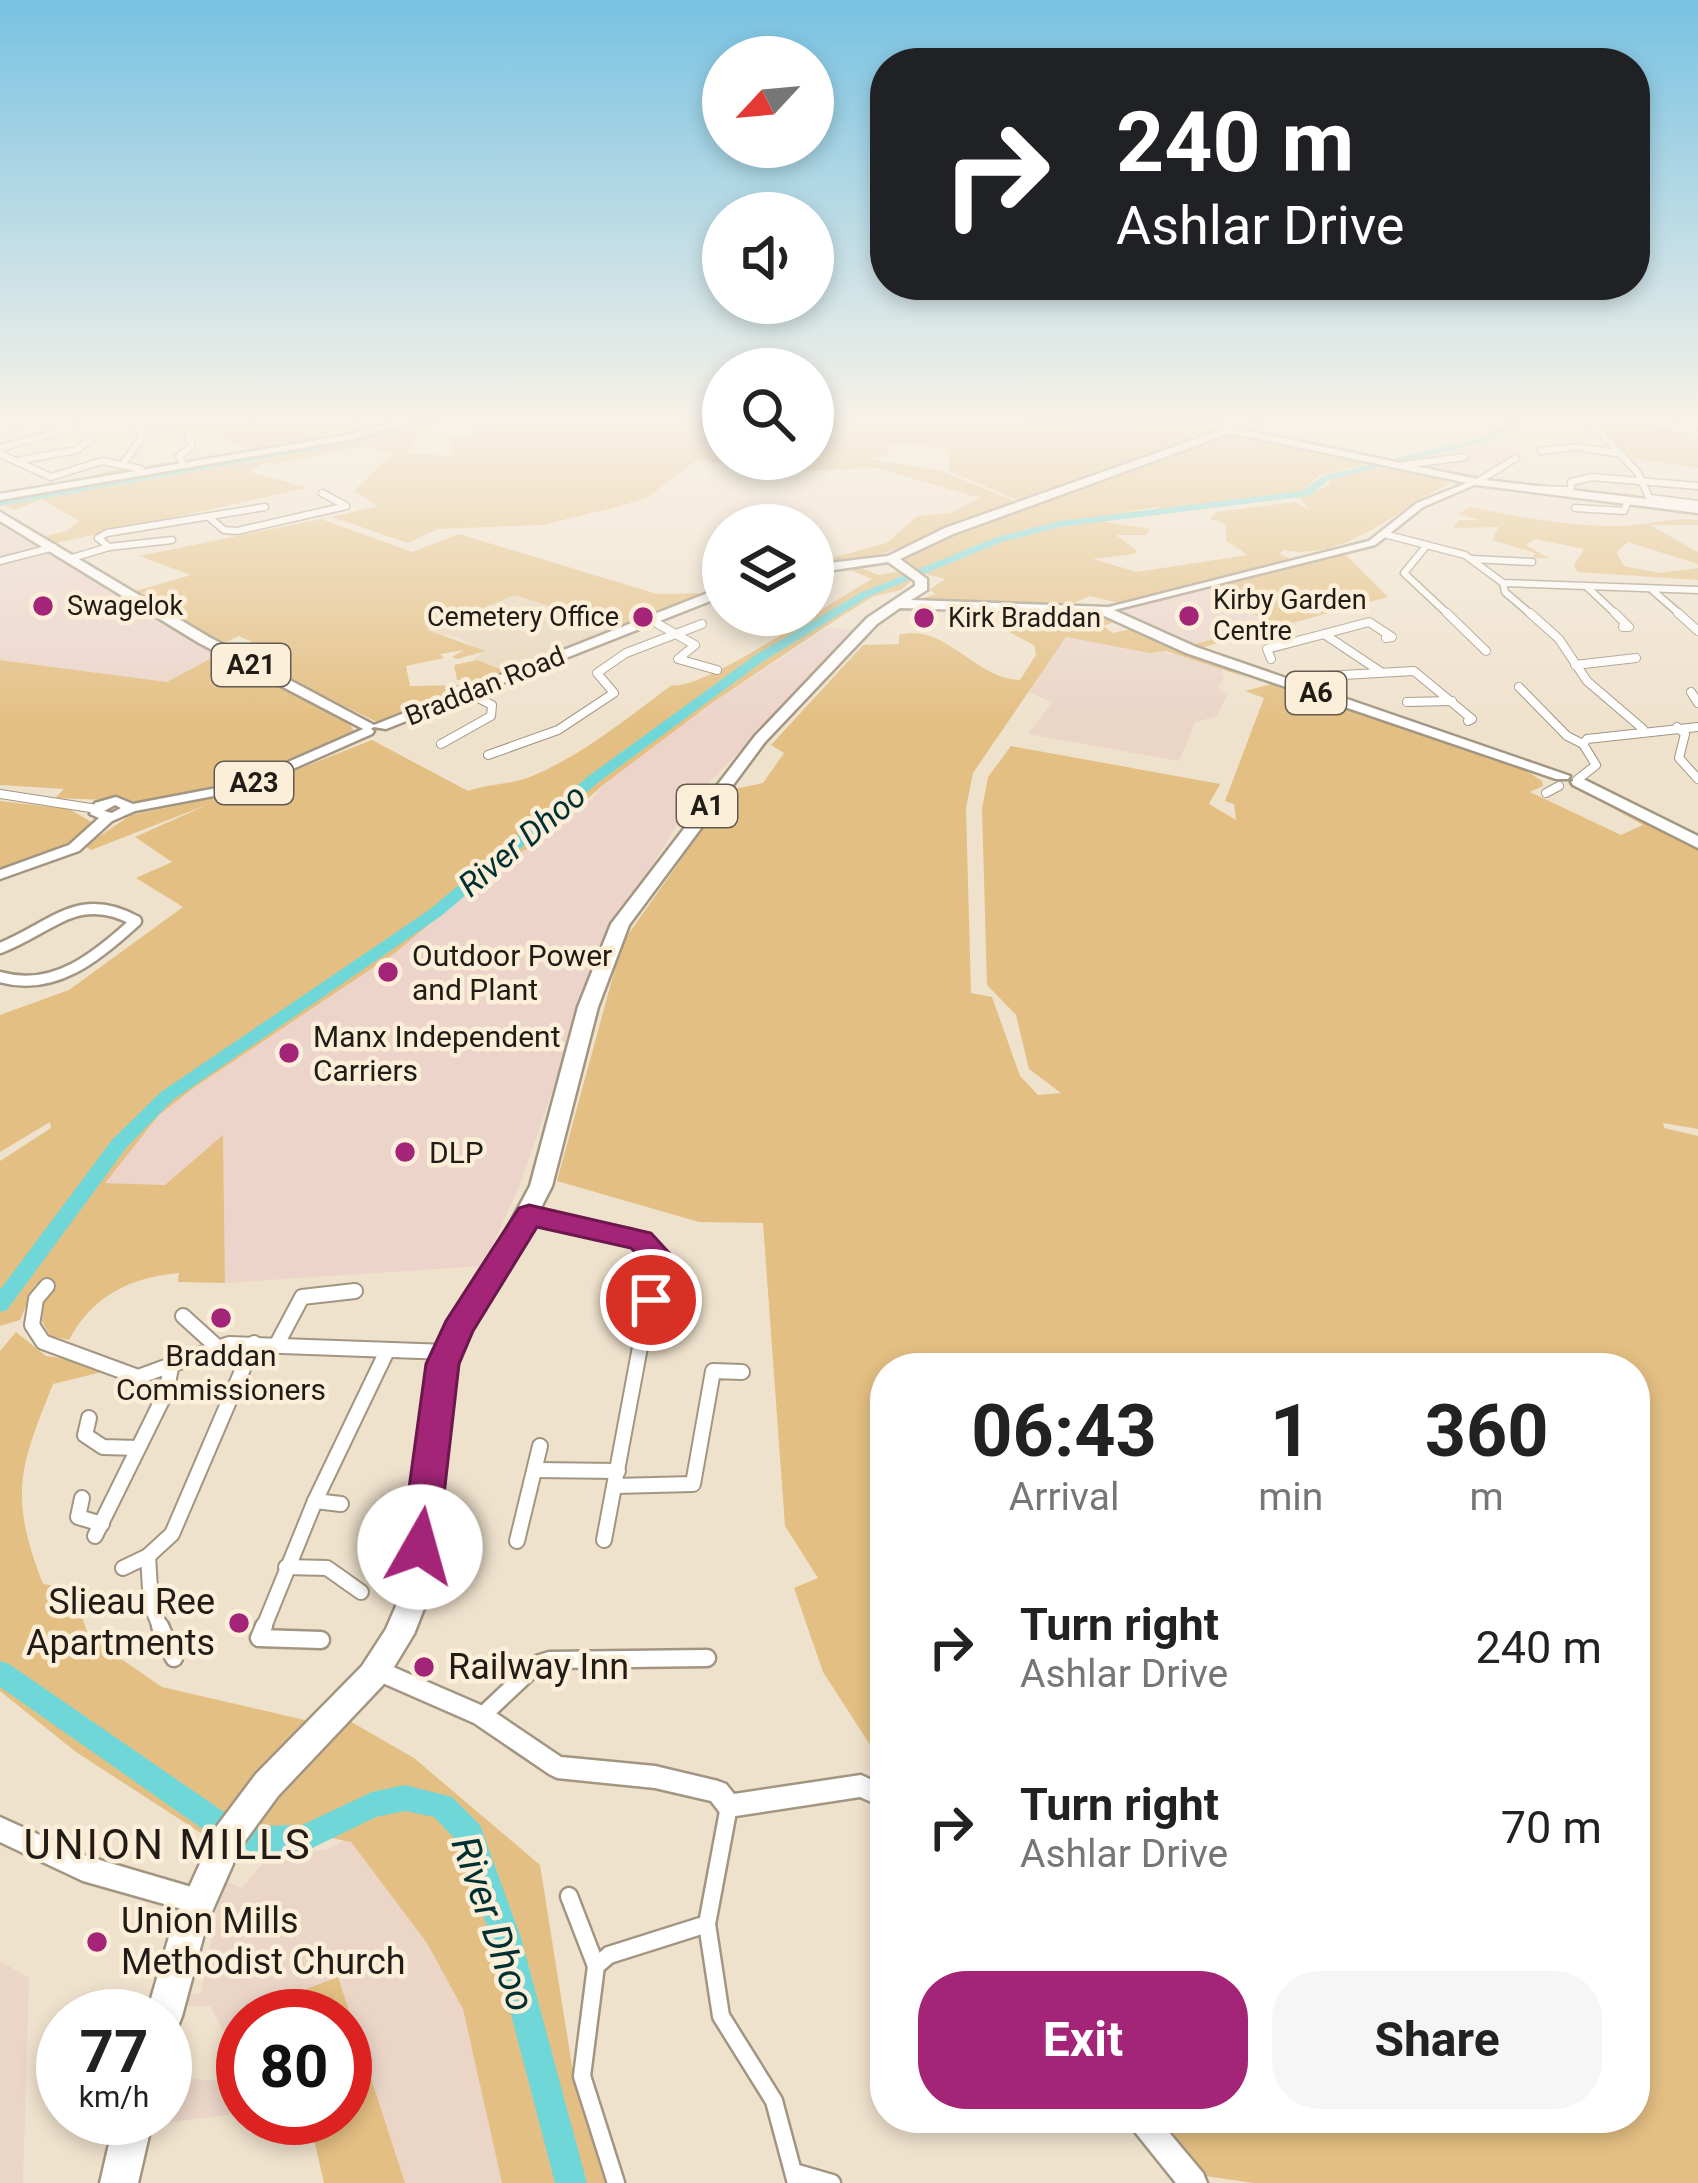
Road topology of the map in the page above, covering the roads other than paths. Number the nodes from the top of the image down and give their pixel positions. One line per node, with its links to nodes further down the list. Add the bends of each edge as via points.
1 (7, 521): 10 (highway, A21)
2 (166, 521): 11 (street, via 98,538)
3 (213, 521): 4 (street, via 235,531)
4 (280, 521)
5 (976, 521): 15 (highway)
6 (1400, 521): 7 (main road)
7 (1384, 534): 9 (street); 25 (main road, via 1360,547)
8 (172, 540): 11 (street)
9 (1427, 545): 14 (street); 33 (street, via 1405,573)
10 (53, 547): 12 (street); 13 (highway, A21)
11 (109, 547): 13 (street)
12 (16, 557): 13 (street); 16 (street)
13 (71, 557): 47 (highway, A21, via 204,640)
14 (1472, 559): 17 (street); 19 (street)
15 (892, 560): 18 (highway); 24 (highway, A1, via 922,587)
16 (0, 561)
17 (1532, 562)
18 (834, 567)
19 (1504, 583): 20 (street); 36 (street)
20 (1586, 586): 21 (street); 28 (street)
21 (1651, 589): 22 (street); 29 (street)
22 (1698, 590)
23 (702, 599): 26 (highway, Braddan Road)
24 (896, 604): 25 (highway, A6); 62 (highway, A1, via 735,768 620,924)
25 (1102, 610): 40 (highway, A6)
26 (651, 620): 30 (street); 41 (highway, Braddan Road)
27 (702, 624): 30 (street)
28 (1629, 627)
29 (1698, 631)
30 (676, 634): 37 (street, via 696,646 678,659); 51 (street, via 597,673 616,688 606,701)
31 (1324, 634): 32 (street, via 1369,622); 35 (street, via 1267,649); 38 (street)
32 (1392, 638)
33 (1486, 651)
34 (1636, 658): 36 (street)
35 (1270, 659)
36 (1575, 664): 48 (street)
37 (716, 670)
38 (1381, 672): 40 (street, via 1321,677); 42 (street, via 1418,672)
39 (1519, 687): 50 (street)
40 (1300, 688): 53 (highway, A6)
41 (470, 694): 47 (highway, Braddan Road); 49 (street, via 492,705 490,716)
42 (1452, 700): 43 (street); 44 (street)
43 (1407, 702)
44 (1473, 720)
45 (1677, 727): 46 (street); 48 (street); 52 (street, via 1685,734 1679,758)
46 (1698, 727)
47 (372, 728): 55 (main road, Braddan Road / A23, via 241,788)
48 (1643, 729): 50 (street)
49 (441, 744)
50 (1583, 744): 53 (street, via 1596,765)
51 (488, 755)
52 (1698, 779)
53 (1566, 782): 56 (highway, A6)
54 (0, 794): 55 (street)
55 (103, 813): 57 (main road, via 74,848)
56 (1698, 843)
57 (0, 875)
58 (0, 948): 60 (street, via 92,903 136,919 73,970)
59 (0, 977): 60 (street)
60 (14, 983): 61 (street)
61 (28, 990)
62 (529, 1215): 69 (highway, A1); 77 (street, via 631,1236 657,1256)
63 (47, 1286): 71 (street, via 32,1324 44,1342 138,1377)
64 (355, 1292): 68 (street, via 303,1294)
65 (183, 1316): 67 (street)
66 (254, 1343): 67 (street); 68 (street); 83 (street, via 172,1534)
67 (222, 1344): 71 (street)
68 (277, 1344): 70 (street)
69 (447, 1352): 70 (street); 90 (highway, A1, via 407,1616)
70 (386, 1353): 79 (street)
71 (171, 1368): 75 (street)
72 (742, 1372): 77 (street, via 714,1365 693,1484)
73 (89, 1418): 75 (street, via 78,1438)
74 (540, 1446): 76 (street)
75 (138, 1448): 78 (street, via 98,1530 78,1517)
76 (535, 1470): 77 (street); 82 (street)
77 (616, 1479): 81 (street)
78 (82, 1498)
79 (315, 1501): 80 (street); 84 (street)
80 (341, 1504)
81 (604, 1540)
82 (517, 1541)
83 (148, 1556): 85 (street); 88 (street, via 152,1605)
84 (286, 1567): 86 (street, via 327,1568); 87 (street, via 259,1638)
85 (123, 1568)
86 (362, 1592)
87 (321, 1640)
88 (174, 1658)
89 (707, 1658): 91 (street, via 550,1660)
90 (376, 1670): 91 (main road); 95 (highway, A1, via 245,1811)
91 (482, 1716): 93 (main road, via 557,1767 655,1777 718,1792)
92 (870, 1790): 93 (main road)
93 (729, 1806): 97 (street)
94 (0, 1829): 95 (main road, via 83,1868)
95 (201, 1889): 99 (highway, A1)
96 (569, 1896): 98 (street)
97 (707, 1924): 98 (street); 102 (street, via 721,2016 774,2101)
98 (596, 1966): 104 (street, via 582,2076)
99 (172, 1989)
100 (1152, 2133): 106 (main road)
101 (127, 2145): 103 (highway)
102 (795, 2178): 105 (street)
103 (118, 2183)
104 (616, 2183)
105 (832, 2183)
106 (1192, 2183)

